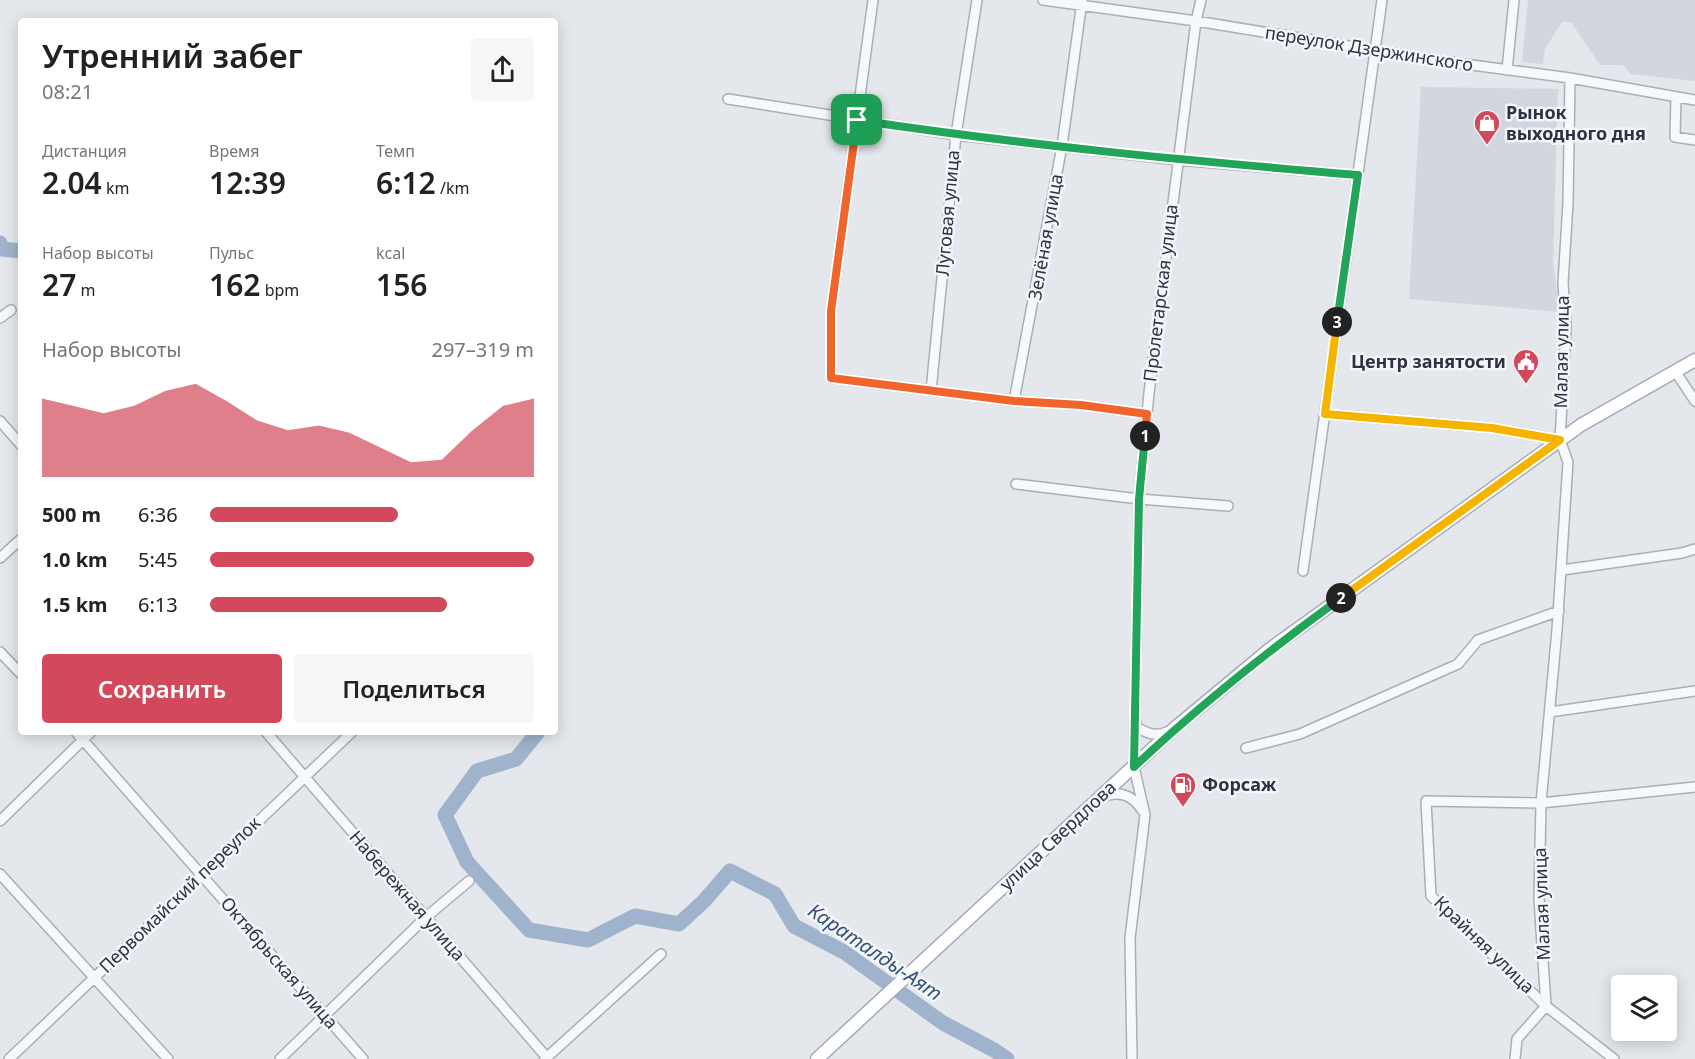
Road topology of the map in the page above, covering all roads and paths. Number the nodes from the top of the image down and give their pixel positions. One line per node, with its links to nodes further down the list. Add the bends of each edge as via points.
1 (873, 0): 15 (street)
2 (978, 0): 16 (street, Луговая улица)
3 (1043, 0): 7 (street, переулок Дзержинского)
4 (1202, 0): 8 (street, Пролетарская улица)
5 (1382, 0): 9 (street)
6 (1514, 0): 10 (street)
7 (1082, 3): 8 (street, переулок Дзержинского); 18 (street, Зелёная улица)
8 (1196, 21): 9 (street, переулок Дзержинского); 19 (street, Пролетарская улица)
9 (1375, 50): 10 (street, переулок Дзержинского); 20 (street)
10 (1508, 70): 11 (street, переулок Дзержинского)
11 (1570, 78): 12 (street, переулок Дзержинского); 31 (street, Малая улица)
12 (1676, 97): 14 (street, переулок Дзержинского); 17 (street, via 1675,137)
13 (728, 99): 15 (street)
14 (1695, 100)
15 (857, 120): 16 (street); 25 (street, via 831,311 831,378)
16 (956, 135): 18 (street); 25 (street, Луговая улица)
17 (1695, 140)
18 (1062, 146): 19 (street); 26 (street, Зелёная улица)
19 (1178, 160): 20 (street); 28 (street, Пролетарская улица)
20 (1358, 175): 29 (street)
21 (11, 309): 22 (street)
22 (0, 318)
23 (1695, 360): 24 (main road, улица Свердлова)
24 (1675, 371): 27 (street); 31 (main road, улица Свердлова)
25 (931, 391): 26 (street)
26 (1014, 401): 28 (street)
27 (1695, 401)
28 (1147, 414): 34 (street, Пролетарская улица)
29 (1325, 414): 31 (street, via 1492,428); 40 (street)
30 (0, 421): 32 (street)
31 (1560, 440): 39 (street, Малая улица, via 1568,462); 47 (main road, улица Свердлова, via 1270,649)
32 (18, 442)
33 (1016, 484): 34 (street)
34 (1139, 499): 35 (street); 46 (street, Пролетарская улица)
35 (1228, 506)
36 (18, 542): 38 (street)
37 (1695, 549): 39 (street)
38 (0, 558)
39 (1562, 570): 41 (street, Малая улица)
40 (1304, 571)
41 (1559, 611): 45 (street, Малая улица); 51 (street, via 1478,640 1458,664 1300,734)
42 (0, 652): 43 (street)
43 (18, 671)
44 (1695, 691): 45 (street)
45 (1550, 712): 56 (street, Малая улица)
46 (1134, 719): 47 (street, via 1137,727 1152,735); 52 (street, Пролетарская улица)
47 (1176, 727): 52 (main road, улица Свердлова)
48 (269, 735): 53 (street, Набережная улица)
49 (349, 735): 53 (street, Первомайский переулок)
50 (80, 736): 58 (street); 60 (street, Октябрьская улица)
51 (1246, 748)
52 (1134, 767): 55 (main road, улица Свердлова); 57 (street, Пролетарская улица)
53 (305, 776): 60 (street, Первомайский переулок); 62 (street, Набережная улица)
54 (1695, 787): 56 (street)
55 (1096, 801): 57 (street, via 1118,793 1129,796); 72 (main road, улица Свердлова)
56 (1541, 803): 65 (street, Малая улица, via 1539,898); 65 (street, Крайняя улица, via 1426,801 1431,896)
57 (1145, 815): 73 (street, Пролетарская улица, via 1130,938)
58 (0, 821)
59 (0, 874): 64 (street)
60 (201, 875): 64 (street, Первомайский переулок); 66 (street, Октябрьская улица)
61 (469, 881): 62 (street)
62 (425, 918): 66 (street); 67 (street, Набережная улица)
63 (661, 954): 67 (street)
64 (95, 978): 68 (street, Первомайский переулок); 69 (street)
65 (1546, 1006): 74 (street, via 1517,1039); 75 (street, Крайняя улица)
66 (325, 1015): 70 (street); 71 (street, Октябрьская улица)
67 (547, 1058)
68 (9, 1059)
69 (168, 1059)
70 (280, 1059)
71 (363, 1059)
72 (817, 1059)
73 (1132, 1059)
74 (1515, 1059)
75 (1614, 1059)

